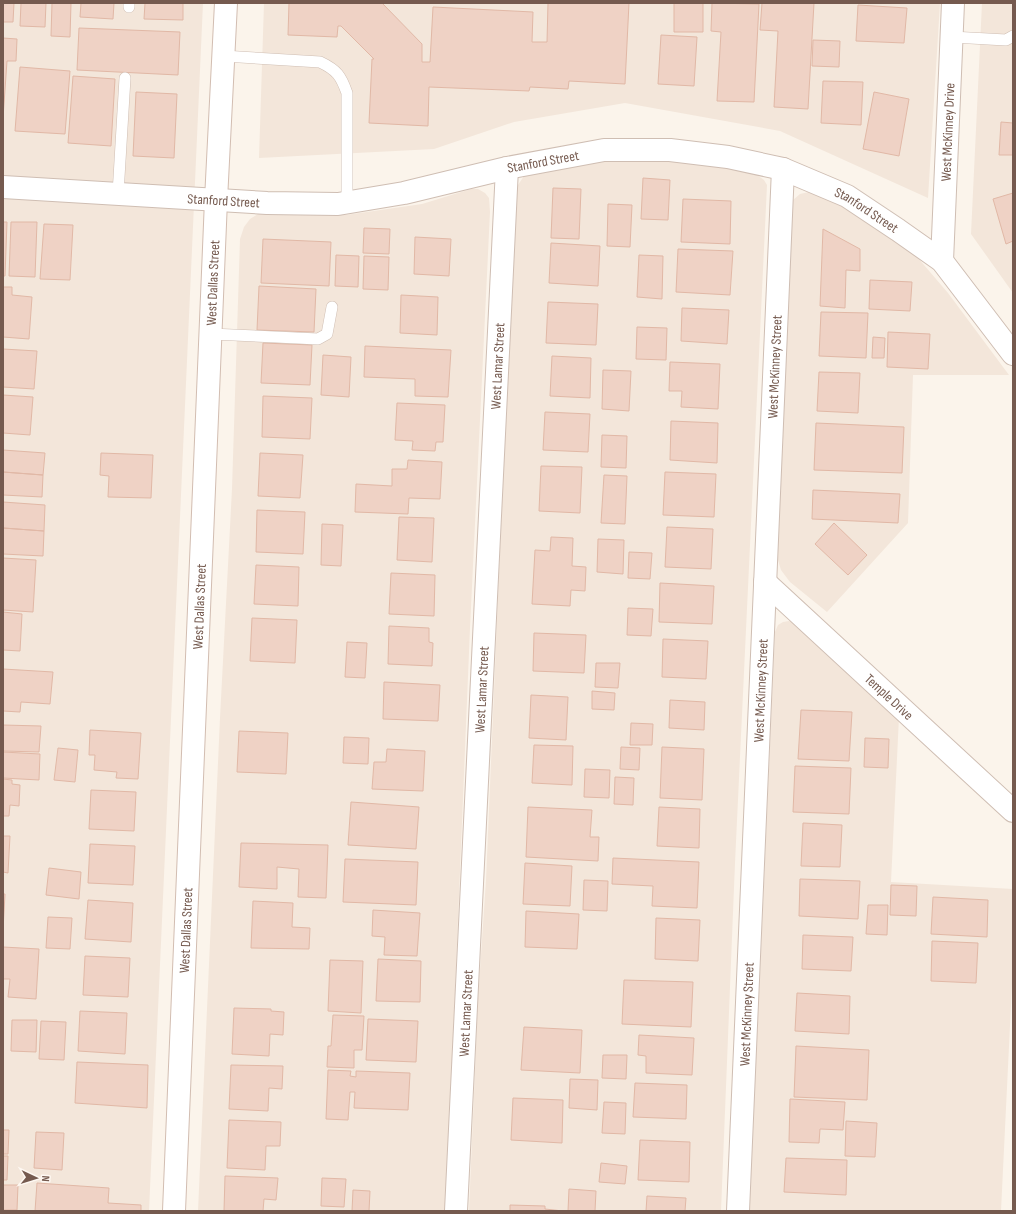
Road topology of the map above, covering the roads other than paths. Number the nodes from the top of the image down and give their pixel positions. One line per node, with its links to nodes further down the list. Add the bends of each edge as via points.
1 (226, 3): 5 (street, West Dallas Street)
2 (953, 3): 4 (street, West McKinney Drive)
3 (1013, 36): 4 (lane, via 1006,40)
4 (952, 37): 13 (street, West McKinney Drive)
5 (223, 56): 11 (street, West Dallas Street); 12 (lane, via 320,62 334,69 342,79 347,93)
6 (125, 78): 10 (lane)
7 (507, 168): 8 (street, Stanford Street, via 604,150 670,150 728,157); 12 (street, Stanford Street, via 404,193); 20 (street, West Lamar Street)
8 (783, 169): 13 (street, Stanford Street, via 847,196); 17 (street, West McKinney Street)
9 (3, 187): 10 (street, Stanford Street)
10 (118, 194): 11 (street, Stanford Street)
11 (216, 200): 12 (street, Stanford Street, via 267,203); 15 (street, West Dallas Street)
12 (347, 202)
13 (942, 261): 16 (street, Stanford Street)
14 (332, 307): 15 (lane, via 327,334 318,339)
15 (211, 334): 19 (street, West Dallas Street)
16 (1013, 354)
17 (765, 582): 18 (street, Temple Drive); 21 (street, West McKinney Street)
18 (1013, 811)
19 (174, 1211)
20 (456, 1211)
21 (738, 1211)

